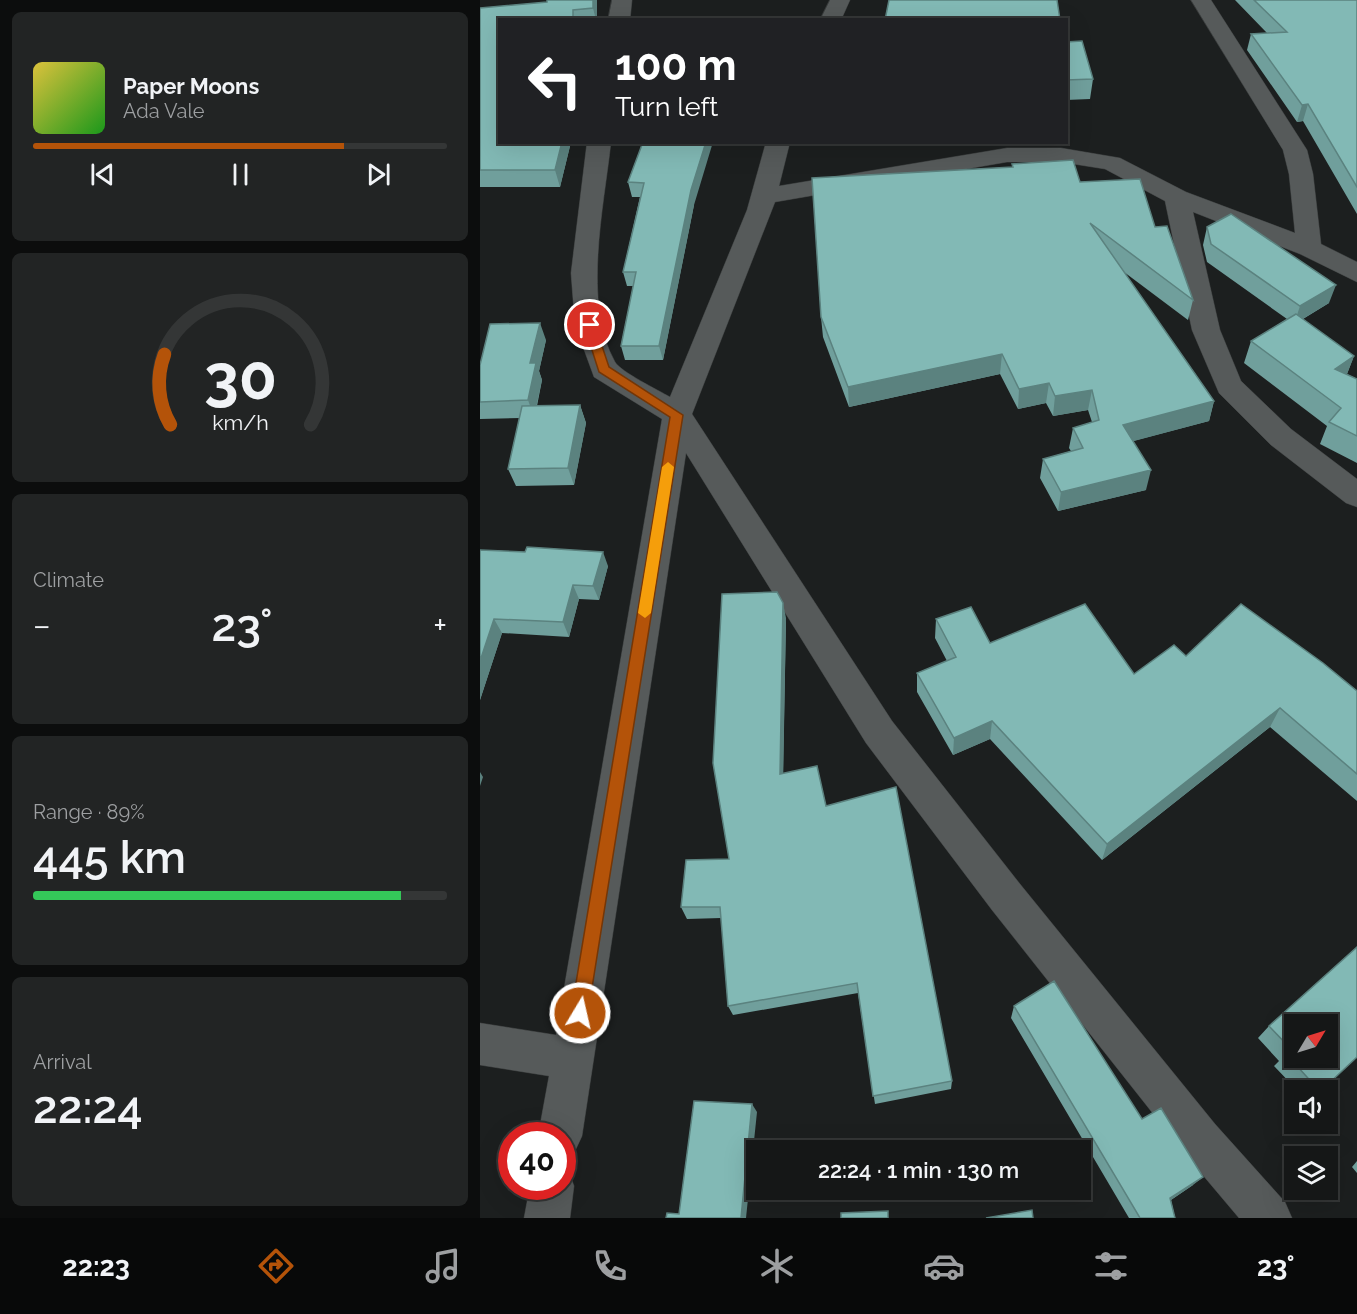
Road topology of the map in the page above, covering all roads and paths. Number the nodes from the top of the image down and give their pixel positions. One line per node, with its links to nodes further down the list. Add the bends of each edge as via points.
1 (622, 0): 4 (street)
2 (840, 0): 5 (street)
3 (1201, 0): 10 (street, via 1295,150)
4 (619, 18)
5 (831, 18)
6 (599, 144): 12 (street, via 584,273 590,325 604,370)
7 (777, 144): 8 (street)
8 (764, 196): 9 (street, via 1007,155 1061,155 1111,163); 12 (street)
9 (1177, 197): 10 (street); 13 (street, via 1206,330 1229,386 1281,437)
10 (1309, 248): 11 (street)
11 (1357, 273)
12 (676, 415): 15 (street); 19 (street, via 879,732 1006,897)
13 (1357, 495)
14 (480, 1044): 15 (street)
15 (572, 1059): 16 (street)
16 (562, 1122)
17 (550, 1200): 18 (street)
18 (547, 1218)
19 (1269, 1218)

